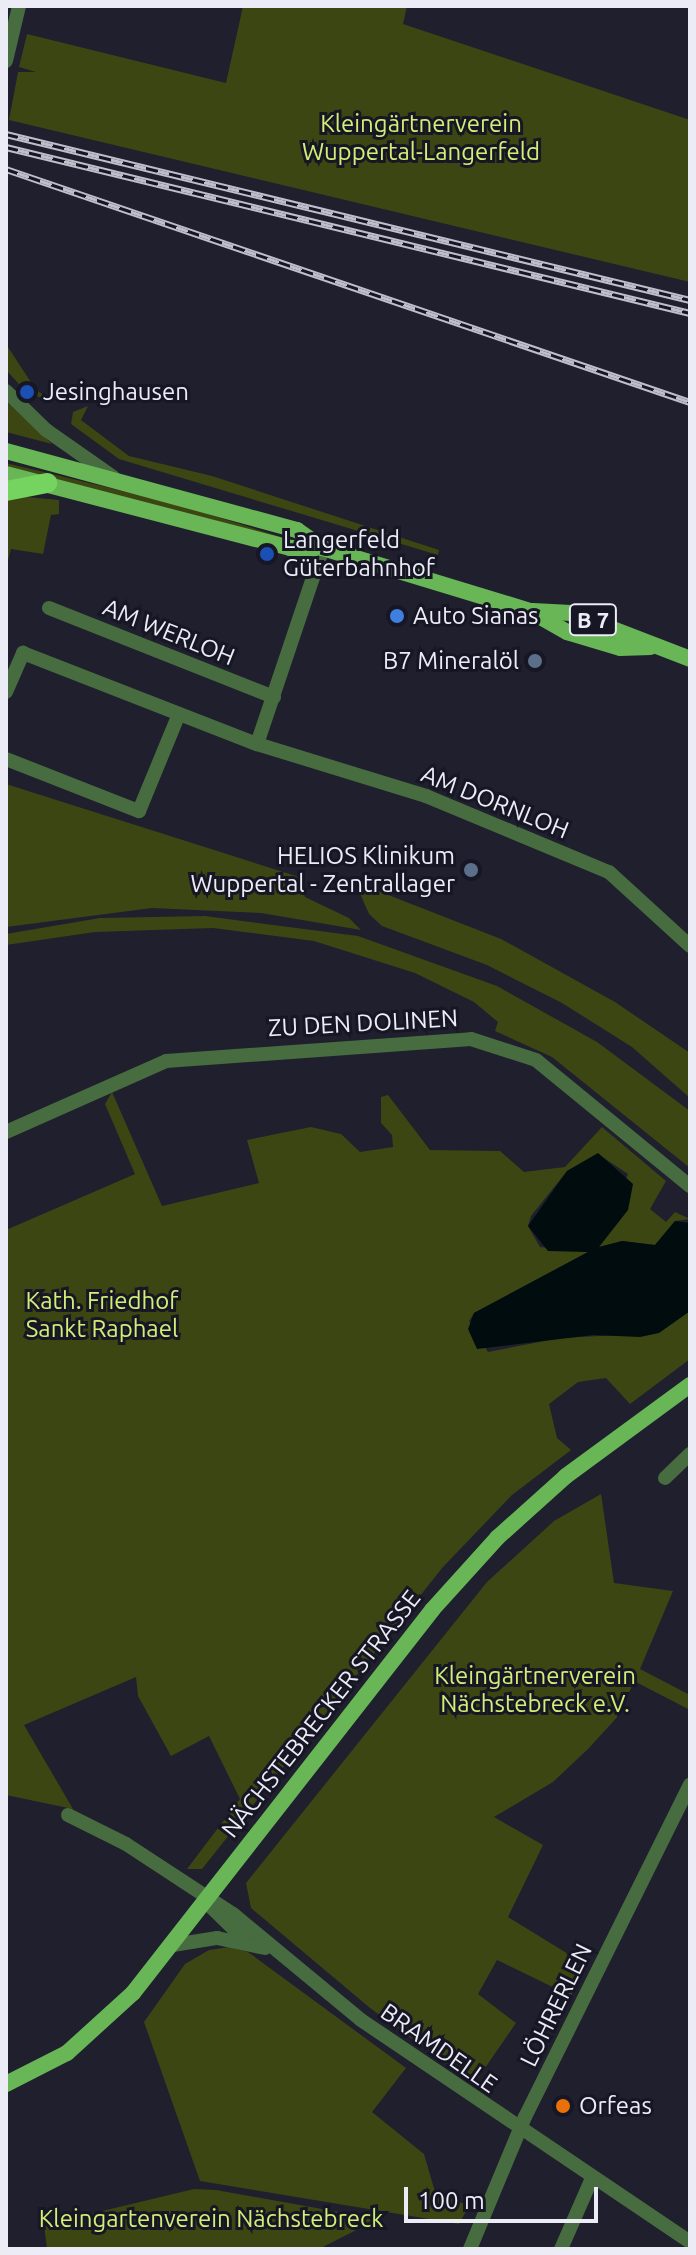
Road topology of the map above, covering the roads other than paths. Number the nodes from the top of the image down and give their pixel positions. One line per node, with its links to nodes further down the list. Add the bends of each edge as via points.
1 (19, 6): 2 (street)
2 (6, 61)
3 (6, 391): 6 (street, via 46,430)
4 (6, 451): 6 (main road, B 7)
5 (6, 474): 7 (main road, B 7)
6 (113, 477): 9 (main road, B 7, via 297,530)
7 (47, 483): 8 (highway); 9 (main road, B 7, via 290,548)
8 (6, 491)
9 (323, 548): 11 (main road, B 7, via 530,611 593,640 651,647); 13 (street)
10 (49, 608): 13 (street, AM WERLOH)
11 (690, 659)
12 (6, 692): 14 (street, via 23,653)
13 (274, 697): 15 (street)
14 (179, 714): 15 (street); 16 (street, via 139,811)
15 (257, 744): 17 (street, AM DORNLOH, via 426,796 609,872)
16 (6, 759)
17 (690, 946)
18 (6, 1132): 19 (street, ZU DEN DOLINEN, via 166,1061 471,1039 536,1060)
19 (690, 1186)
20 (690, 1385): 25 (main road, NÄCHSTEBRECKER STRASSE, via 566,1476 497,1538 432,1610)
21 (690, 1454): 22 (street)
22 (665, 1478)
23 (690, 1785): 30 (street, LÖHRERLEN)
24 (68, 1815): 25 (street, BRAMDELLE, via 126,1844)
25 (205, 1901): 26 (street, BRAMDELLE, via 223,1926); 27 (main road, NÄCHSTEBRECKER STRASSE); 28 (street, BRAMDELLE, via 233,1914)
26 (247, 1941): 27 (street, BRAMDELLE, via 217,1938); 28 (street, BRAMDELLE)
27 (173, 1945): 29 (main road, NÄCHSTEBRECKER STRASSE, via 95,2032)
28 (266, 1948): 30 (street, BRAMDELLE)
29 (6, 2084)
30 (520, 2129): 31 (street, BRAMDELLE); 33 (street, LÖHRERLEN)
31 (592, 2178): 32 (street, BRAMDELLE); 34 (street)
32 (690, 2242)
33 (470, 2249)
34 (561, 2249)

